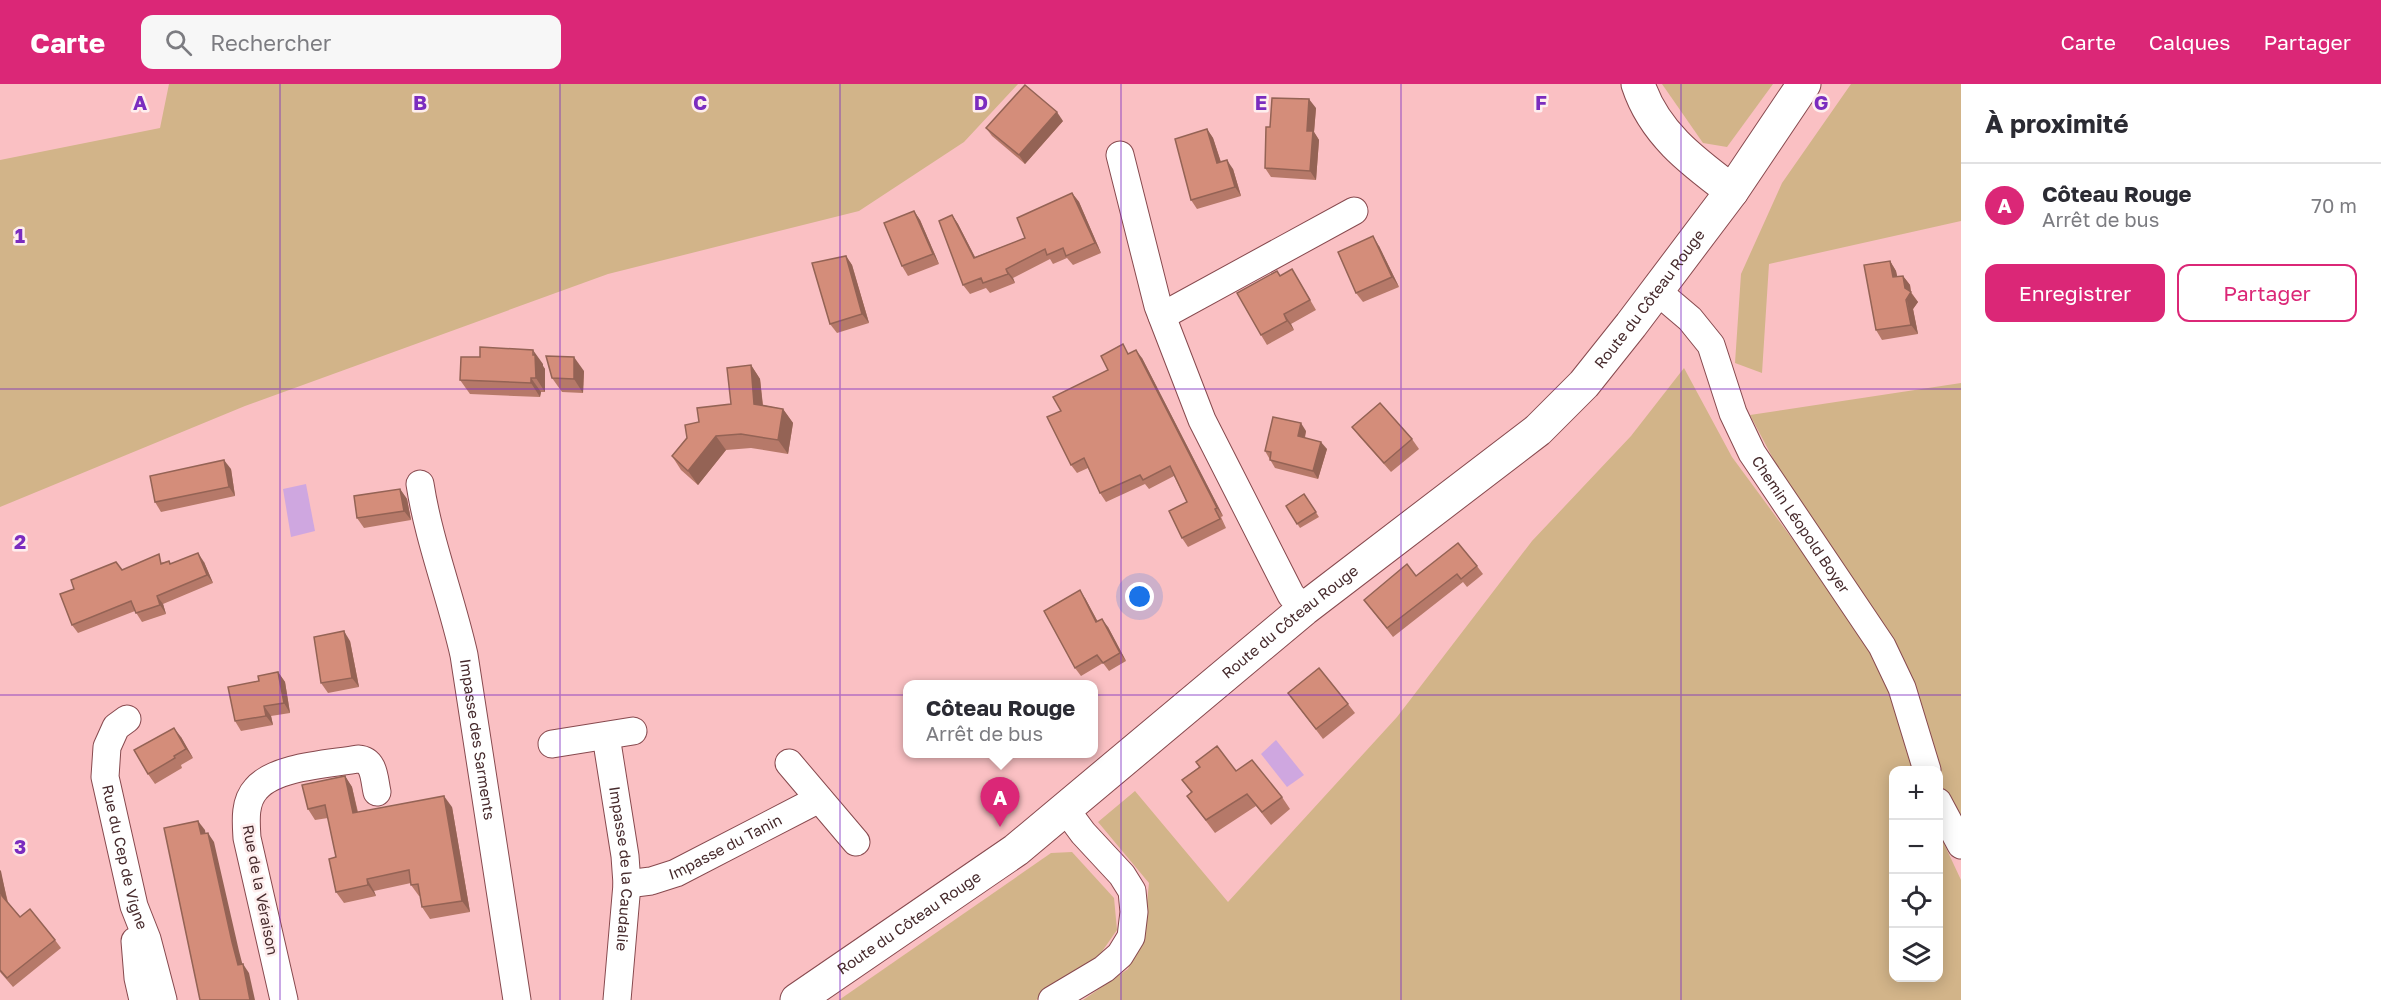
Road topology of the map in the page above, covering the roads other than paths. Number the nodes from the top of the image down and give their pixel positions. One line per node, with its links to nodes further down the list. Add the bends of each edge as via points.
1 (1638, 84): 4 (street, via 1654,120 1671,142)
2 (1797, 95): 4 (street, Route du Côteau Rouge)
3 (1120, 155): 7 (street)
4 (1732, 191): 6 (street, Route du Côteau Rouge)
5 (1354, 211): 7 (street)
6 (1657, 291): 9 (street, Route du Côteau Rouge, via 1584,384 1538,430); 15 (street, Chemin Léopold Boyer, via 1690,319 1711,345 1733,413 1752,453 1882,646 1902,688)
7 (1162, 316): 9 (street, via 1202,420 1291,595)
8 (420, 484): 27 (street, Impasse des Sarments, via 426,523 464,655)
9 (1304, 609): 18 (street, Route du Côteau Rouge)
10 (127, 719): 23 (street, Rue du Cep de Vigne, via 116,727 107,747 105,777)
11 (633, 731): 12 (street)
12 (606, 736): 13 (street); 22 (street, Impasse de la Caudalie)
13 (552, 744)
14 (789, 762): 17 (street)
15 (1925, 766)
16 (377, 792): 26 (street, Rue de la Véraison, via 372,766 364,759 278,773 255,789 246,813 247,838)
17 (819, 799): 20 (street); 22 (street, Impasse du Tanin, via 676,873)
18 (1066, 810): 29 (street, Route du Côteau Rouge, via 984,873); 30 (street, via 1122,875 1132,891 1134,912 1131,937 1120,956)
19 (1943, 811): 21 (street)
20 (856, 842)
21 (1961, 845)
22 (627, 884): 28 (street, Impasse de la Caudalie)
23 (134, 906): 24 (street); 25 (street, Rue du Cep de Vigne)
24 (143, 1000)
25 (163, 1000)
26 (284, 1000)
27 (517, 1000)
28 (617, 1000)
29 (797, 1000)
30 (1052, 1000)

